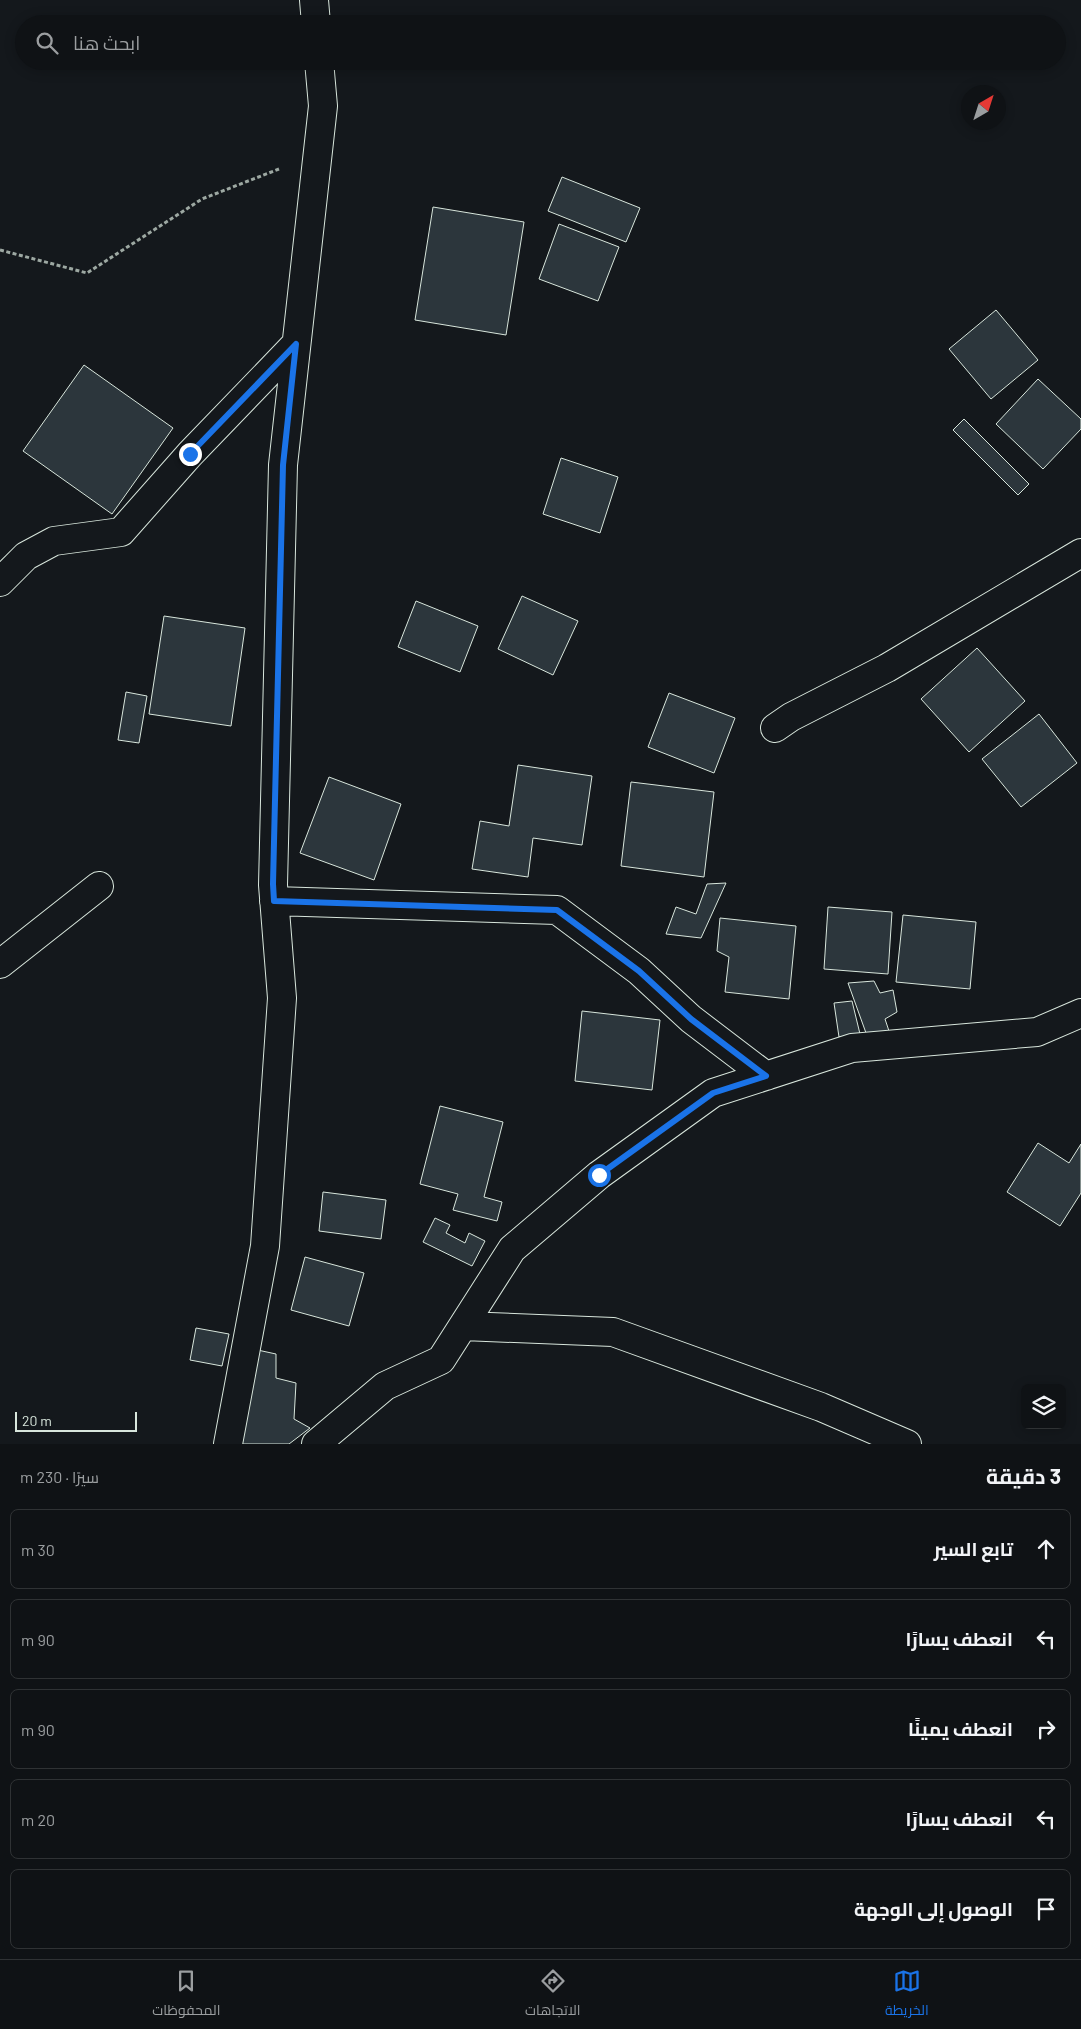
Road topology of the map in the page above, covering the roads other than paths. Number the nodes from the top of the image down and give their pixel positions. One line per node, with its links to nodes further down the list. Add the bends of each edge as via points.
1 (314, 0): 2 (street)
2 (315, 15)
3 (320, 70): 4 (street, via 323,106)
4 (296, 344): 6 (street, via 190,454 121,532 54,541 26,556); 9 (street, via 283,465)
5 (1081, 553): 7 (street, via 888,668)
6 (0, 582)
7 (775, 728)
8 (99, 886): 10 (street)
9 (274, 901): 12 (street, via 557,910 639,971 691,1019); 14 (street, via 282,998 265,1246)
10 (0, 964)
11 (1081, 1013): 12 (street, via 1037,1032 852,1048)
12 (766, 1076): 13 (street, via 713,1093 599,1175 512,1249)
13 (463, 1326): 15 (street, via 441,1360 385,1386); 16 (street, via 613,1332 821,1407)
14 (228, 1444)
15 (316, 1444)
16 (906, 1444)

